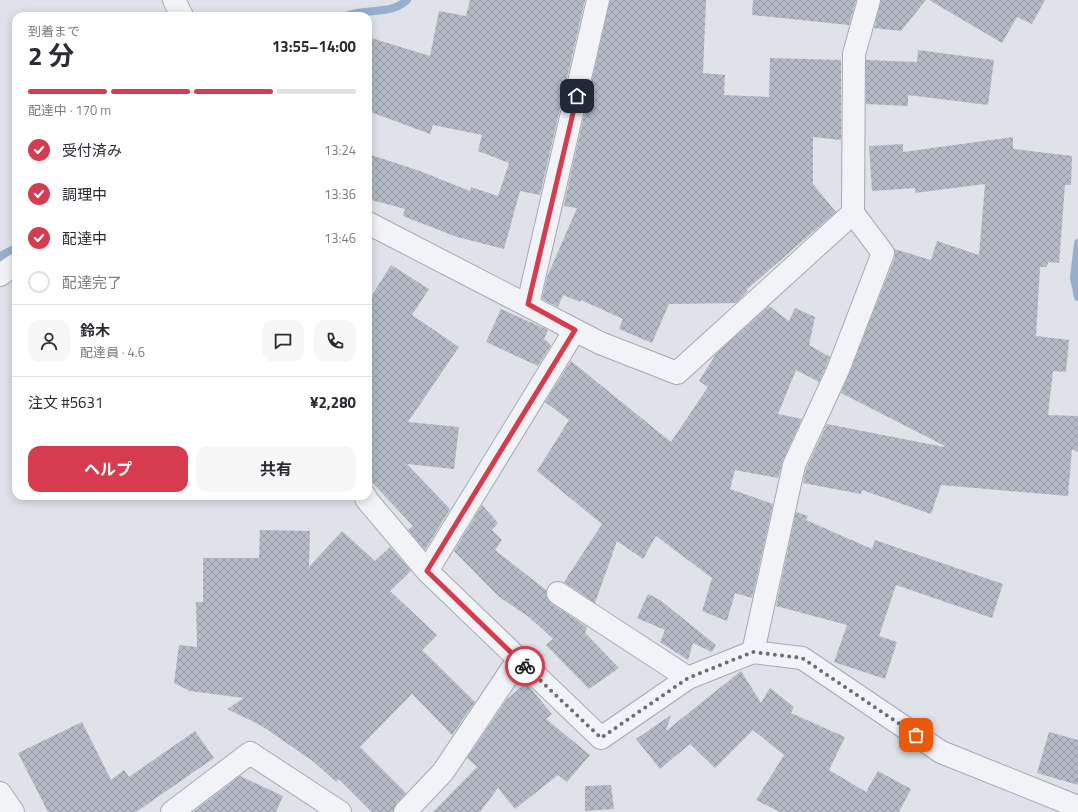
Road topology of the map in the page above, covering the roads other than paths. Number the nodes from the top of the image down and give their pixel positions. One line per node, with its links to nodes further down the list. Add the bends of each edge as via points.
1 (598, 0): 7 (street)
2 (869, 0): 3 (street, via 854,54)
3 (853, 213): 8 (street, via 677,373 600,343); 12 (street, via 882,253 838,370 794,465)
4 (372, 225): 7 (street)
5 (12, 267): 6 (street)
6 (0, 275)
7 (528, 304): 8 (street)
8 (575, 330): 10 (street)
9 (367, 500): 10 (street)
10 (427, 571): 13 (street)
11 (558, 593): 14 (street)
12 (753, 652): 14 (street); 16 (street, via 802,658 941,752)
13 (518, 660): 14 (street, via 601,738); 20 (street, via 443,772)
14 (688, 678)
15 (0, 793): 17 (street)
16 (1078, 807)
17 (14, 812)
18 (172, 812): 19 (street, via 250,753)
19 (340, 812)
20 (405, 812)

